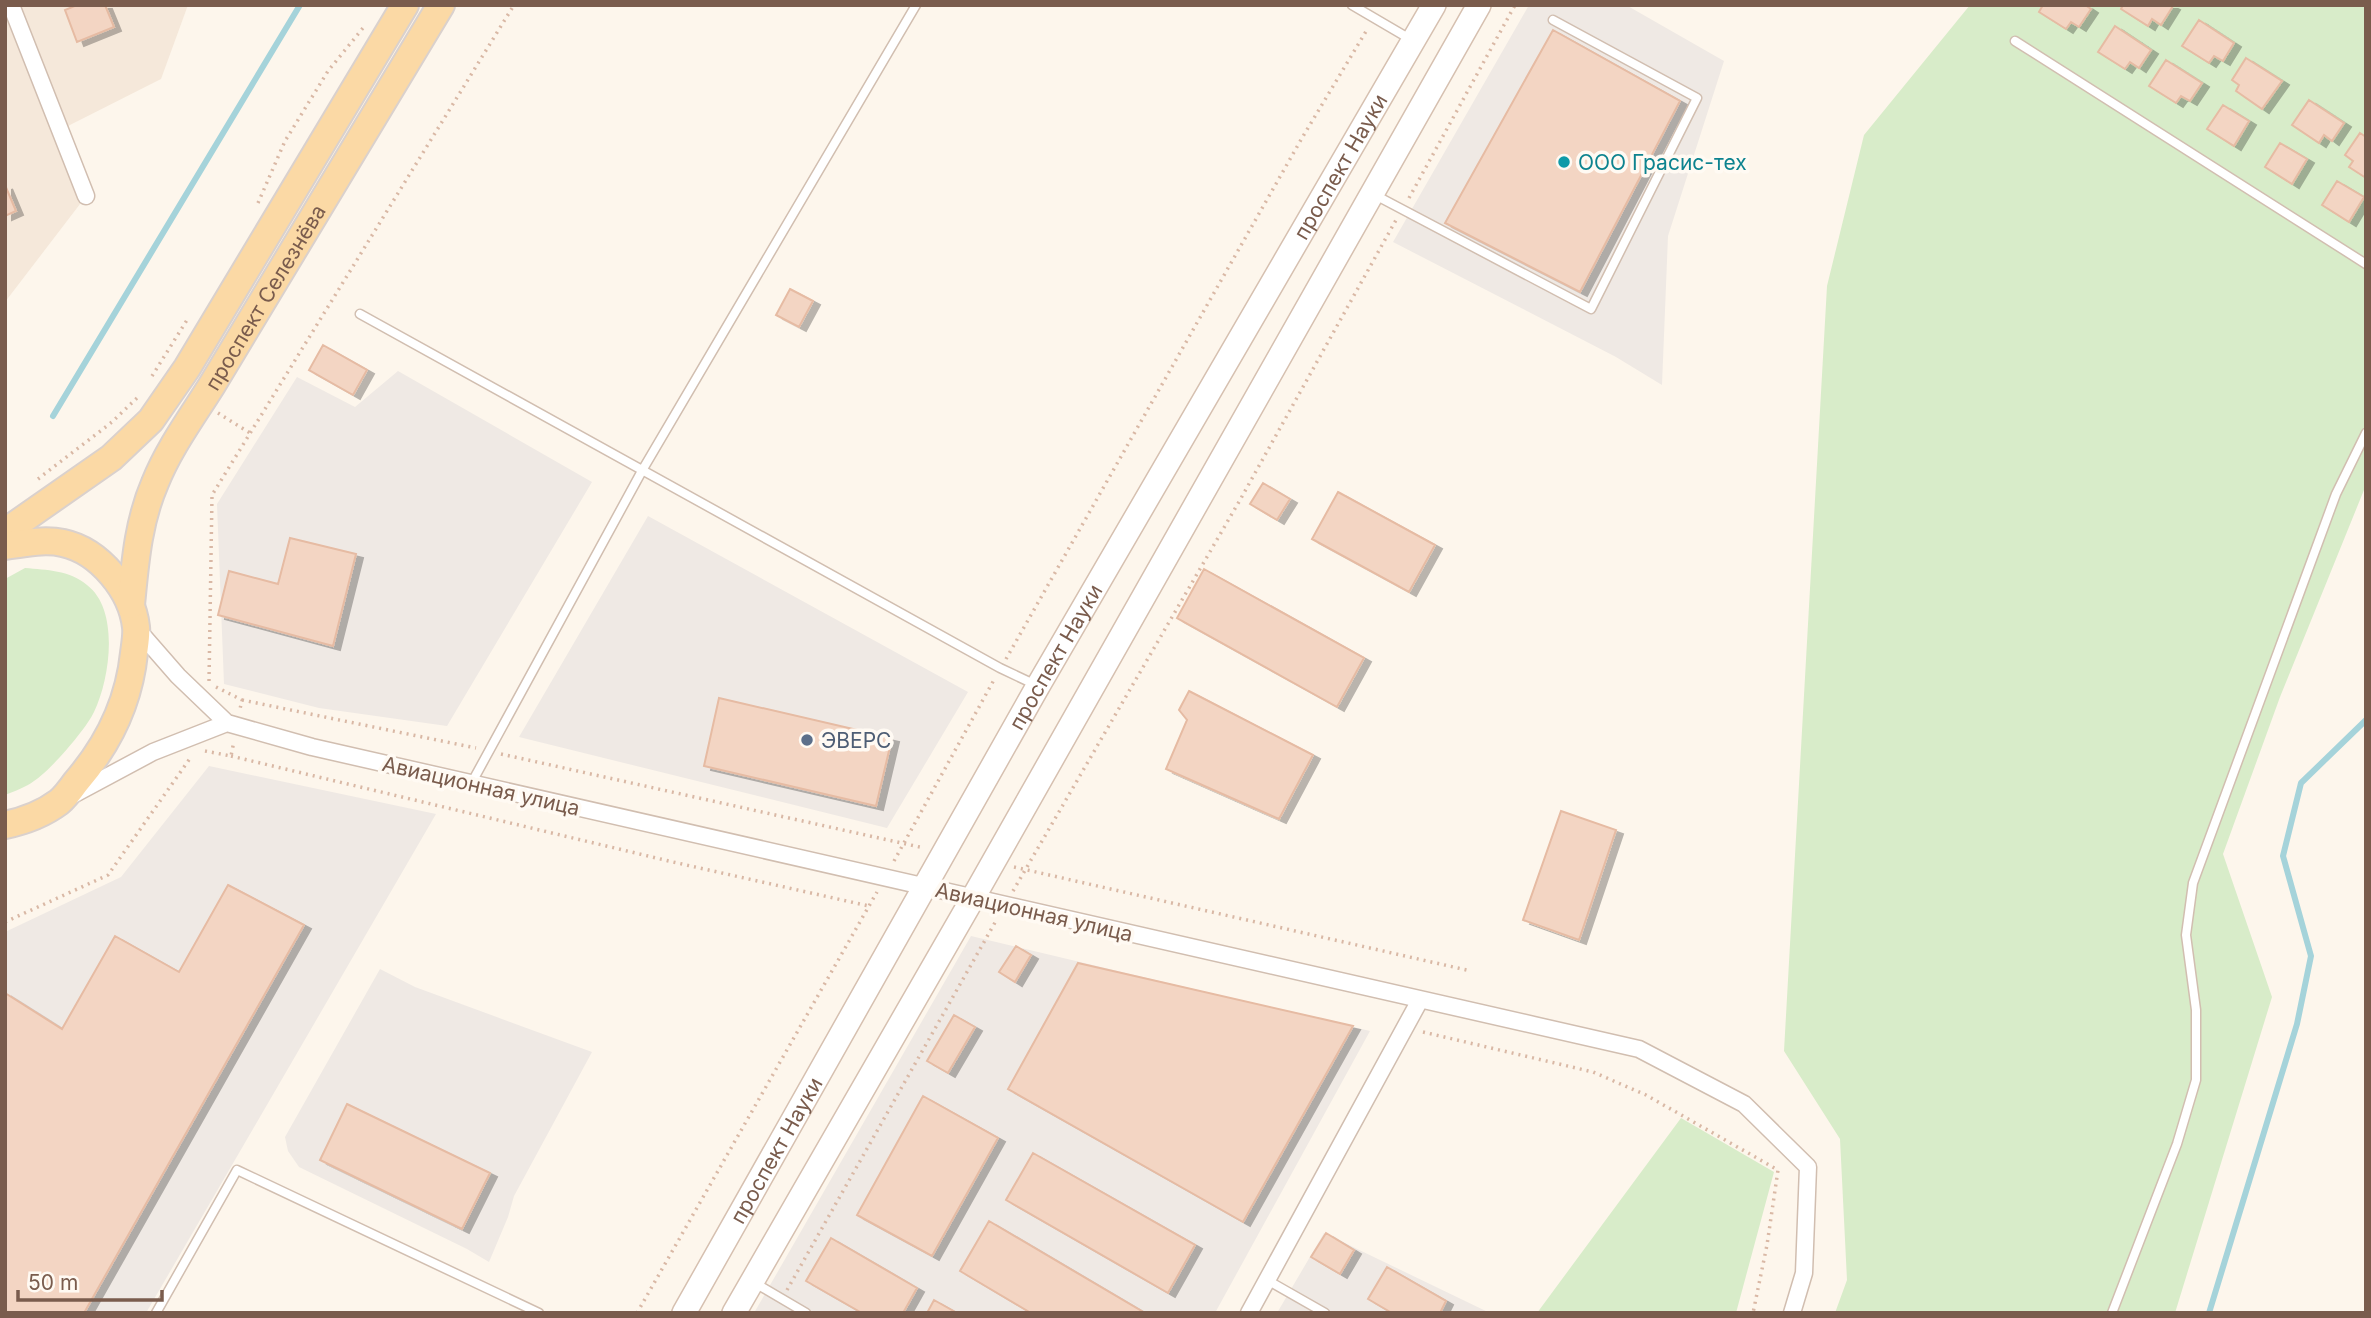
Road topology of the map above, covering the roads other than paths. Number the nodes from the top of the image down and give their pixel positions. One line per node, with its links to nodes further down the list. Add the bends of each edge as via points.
1 (11, 5): 12 (street)
2 (405, 5): 17 (main road, проспект Селезнёва, via 187,369 151,420 111,458)
3 (441, 5): 19 (main road, проспект Селезнёва, via 172,449 154,485 137,544)
4 (916, 5): 16 (lane)
5 (1352, 5): 9 (lane)
6 (1434, 5): 9 (street, проспект Науки)
7 (1479, 5): 11 (street, проспект Науки)
8 (1553, 20): 11 (lane, via 1697,98 1591,309)
9 (1414, 41): 20 (street, проспект Науки)
10 (2015, 41): 13 (lane)
11 (1372, 194): 26 (street, проспект Науки)
12 (86, 196)
13 (2366, 264)
14 (360, 314): 16 (lane)
15 (2366, 433): 38 (lane, via 2336,494 2193,883 2186,935 2196,1010 2196,1080 2177,1144)
16 (643, 469): 20 (lane); 22 (lane)
17 (5, 532)
18 (5, 546): 19 (main road, via 64,544 97,560 117,579)
19 (134, 617): 21 (street, via 178,676); 23 (main road, проспект Селезнёва, via 131,678 116,724 90,766)
20 (1038, 686): 25 (street, проспект Науки)
21 (232, 725): 22 (street, Авиационная улица); 23 (street, via 153,752)
22 (471, 784): 25 (street, Авиационная улица)
23 (59, 802): 24 (main road)
24 (12, 827)
25 (925, 887): 26 (street, Авиационная улица); 32 (street, проспект Науки)
26 (973, 898): 27 (street, Авиационная улица); 29 (street, проспект Науки)
27 (1420, 1000): 28 (street); 37 (street, Авиационная улица, via 1639,1049 1744,1104 1808,1167 1804,1273)
28 (1267, 1280): 35 (street); 36 (lane)
29 (752, 1282): 33 (street, проспект Науки); 34 (lane)
30 (156, 1313): 31 (lane, via 237,1170)
31 (538, 1313)
32 (684, 1313)
33 (734, 1313)
34 (806, 1313)
35 (1249, 1313)
36 (1325, 1313)
37 (1792, 1313)
38 (2112, 1313)

